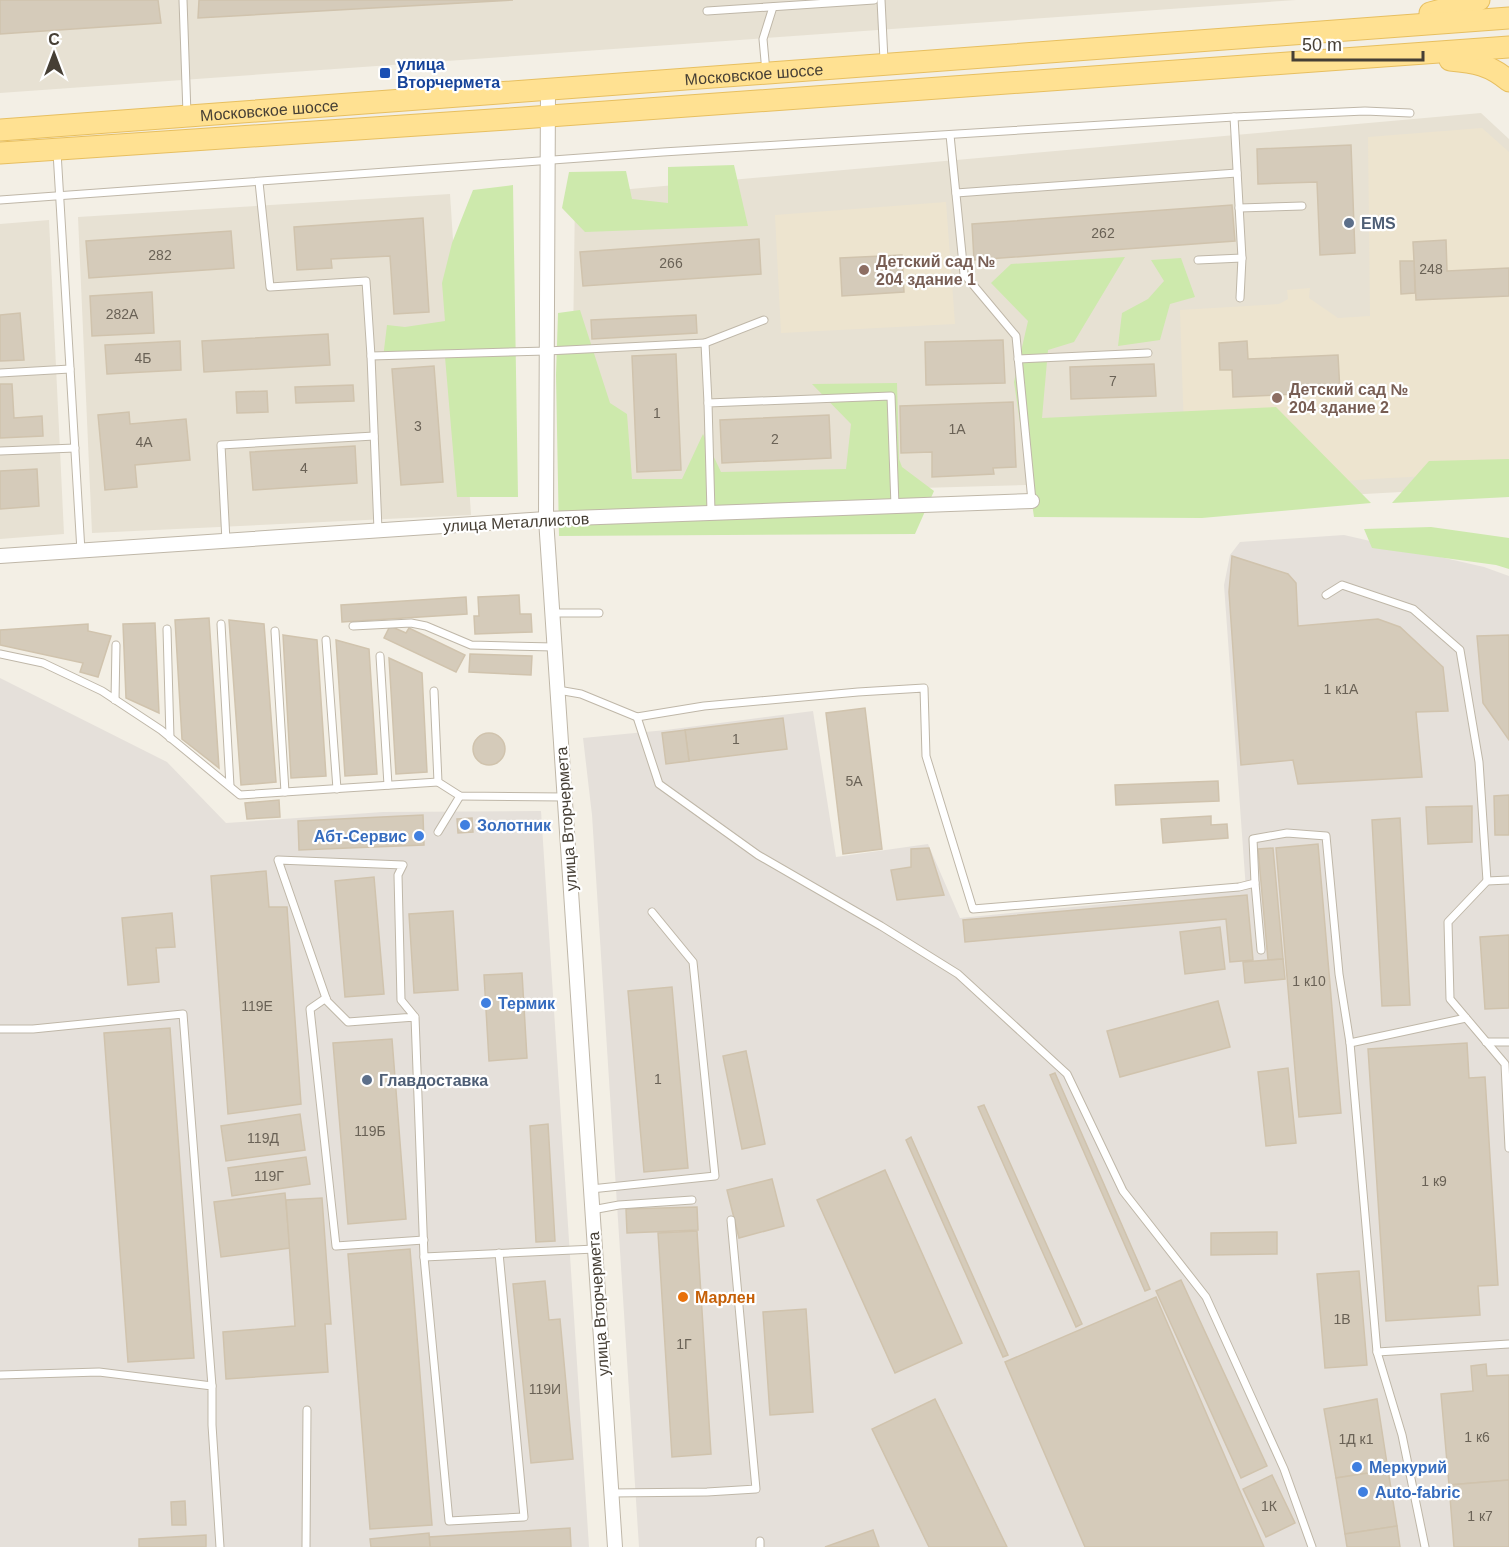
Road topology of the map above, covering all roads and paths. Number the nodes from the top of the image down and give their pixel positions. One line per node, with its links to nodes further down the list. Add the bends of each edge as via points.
1 (183, 0): 17 (lane)
2 (874, 0): 6 (lane)
3 (881, 0): 12 (lane)
4 (1479, 0): 9 (main road)
5 (753, 4): 6 (lane); 7 (lane)
6 (773, 7): 13 (lane, via 763,39)
7 (707, 11)
8 (1509, 18): 9 (main road, Московское шоссе)
9 (1356, 29): 12 (main road, Московское шоссе)
10 (1509, 47): 11 (main road, Московское шоссе)
11 (1359, 58): 14 (main road, via 1470,62 1495,70); 18 (main road, Московское шоссе)
12 (884, 64): 13 (main road, Московское шоссе)
13 (766, 73): 15 (main road, Московское шоссе)
14 (1509, 81)
15 (548, 90): 17 (main road, Московское шоссе); 18 (street, улица Вторчермета)
16 (1410, 113): 19 (lane, via 1365,111)
17 (187, 116): 20 (main road, Московское шоссе)
18 (549, 116): 22 (main road, Московское шоссе); 24 (street, улица Вторчермета)
19 (1234, 117): 21 (lane); 25 (lane)
20 (0, 130)
21 (950, 135): 24 (lane); 27 (lane)
22 (57, 149): 23 (main road, Московское шоссе); 28 (lane)
23 (0, 153)
24 (548, 160): 26 (lane); 37 (street, улица Вторчермета)
25 (1237, 173): 27 (lane); 31 (lane)
26 (259, 182): 28 (lane); 39 (lane, via 270,287 366,281)
27 (956, 193): 40 (lane, via 964,274 1016,336)
28 (60, 196): 29 (lane); 41 (lane)
29 (0, 200)
30 (1302, 206): 31 (lane)
31 (1239, 208): 32 (lane)
32 (1242, 258): 33 (lane); 34 (lane)
33 (1198, 261)
34 (1240, 298)
35 (764, 320): 36 (lane)
36 (705, 343): 37 (lane); 43 (lane)
37 (547, 351): 39 (lane); 50 (street, улица Вторчермета)
38 (1148, 353): 40 (lane)
39 (371, 356): 44 (lane)
40 (1018, 359): 47 (lane)
41 (70, 369): 42 (lane); 45 (lane)
42 (0, 373)
43 (708, 403): 48 (lane, via 891,396); 49 (lane)
44 (374, 436): 51 (lane); 52 (lane, via 221,444)
45 (75, 448): 46 (lane); 53 (lane)
46 (0, 451)
47 (1032, 501): 48 (street, улица Металлистов)
48 (895, 506): 49 (street, улица Металлистов)
49 (711, 512): 50 (street, улица Металлистов)
50 (546, 519): 51 (street, улица Металлистов); 56 (street, улица Вторчермета)
51 (378, 530): 52 (street, улица Металлистов)
52 (226, 541): 53 (street, улица Металлистов)
53 (81, 551): 54 (street, улица Металлистов)
54 (0, 556)
55 (1326, 595): 81 (lane, via 1342,585 1413,609 1460,650 1479,762)
56 (552, 613): 57 (lane); 64 (street, улица Вторчермета)
57 (599, 613)
58 (221, 624): 74 (lane)
59 (353, 626): 64 (lane, via 411,623 471,645)
60 (167, 629): 71 (lane)
61 (275, 632): 76 (lane)
62 (326, 640): 75 (lane)
63 (116, 645): 69 (lane)
64 (554, 647): 67 (street, улица Вторчермета)
65 (0, 654): 69 (lane, via 43,663)
66 (380, 656): 73 (lane)
67 (557, 690): 70 (lane, via 581,694); 78 (street, улица Вторчермета)
68 (434, 691): 72 (lane)
69 (115, 700): 71 (lane)
70 (637, 717): 82 (lane, via 704,706 924,688 926,756 973,909); 110 (lane, via 659,784 758,855 958,974 1067,1074 1123,1191 1206,1298 1284,1469)
71 (170, 738): 74 (lane)
72 (438, 782): 73 (lane); 77 (lane)
73 (388, 785): 75 (lane)
74 (230, 786): 76 (lane, via 240,795)
75 (337, 789): 76 (lane)
76 (285, 792)
77 (460, 796): 78 (lane); 79 (lane)
78 (564, 797): 93 (street, улица Вторчермета)
79 (438, 832)
80 (1509, 880): 81 (lane)
81 (1487, 881): 87 (lane, via 1448,922 1450,999)
82 (1255, 883): 84 (lane); 91 (lane, via 1253,839 1287,833 1326,836)
83 (652, 912): 93 (lane, via 693,962 715,1176)
84 (1261, 950)
85 (326, 998): 86 (lane, via 348,1022); 86 (lane, via 278,860 403,865 398,875 401,1000); 97 (lane, via 310,1009 336,1246)
86 (415, 1017): 97 (lane)
87 (1466, 1018): 90 (lane); 91 (lane)
88 (0, 1029): 104 (lane, via 183,1014)
89 (1509, 1041): 90 (lane)
90 (1486, 1042): 92 (lane, via 1504,1064)
91 (1350, 1043): 102 (lane)
92 (1509, 1148)
93 (591, 1189): 95 (street, улица Вторчермета)
94 (692, 1200): 95 (lane)
95 (592, 1210): 98 (street, улица Вторчермета)
96 (731, 1220): 106 (lane, via 756,1489)
97 (424, 1240): 100 (lane)
98 (595, 1250): 99 (lane); 106 (street, улица Вторчермета)
99 (499, 1253): 100 (lane); 100 (lane, via 524,1517 448,1521)
100 (424, 1257)
101 (1509, 1344): 102 (lane)
102 (1377, 1352): 111 (lane, via 1402,1435)
103 (0, 1375): 104 (lane, via 99,1372)
104 (212, 1386): 107 (lane)
105 (307, 1410): 108 (lane)
106 (611, 1493): 109 (street, улица Вторчермета)
107 (220, 1547)
108 (306, 1547)
109 (615, 1547)
110 (1312, 1547)
111 (1425, 1547)

